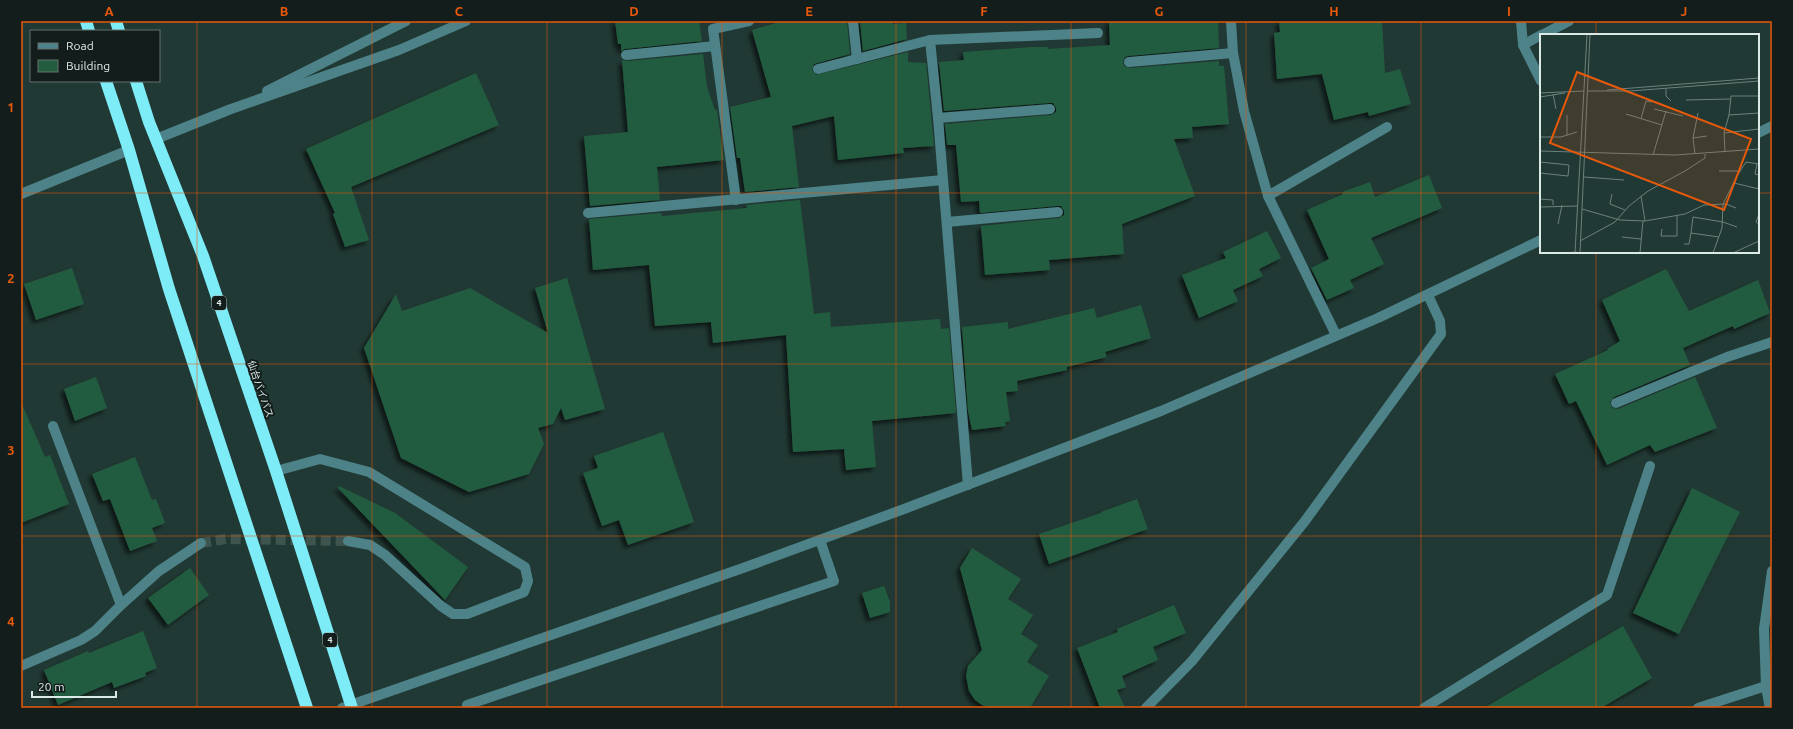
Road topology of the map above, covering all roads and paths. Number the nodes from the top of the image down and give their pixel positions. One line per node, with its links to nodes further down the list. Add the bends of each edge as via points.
1 (406, 21): 22 (street)
2 (466, 21): 22 (street, via 399,50)
3 (749, 21): 13 (street, via 713,29)
4 (853, 21): 16 (street)
5 (1231, 21): 14 (street)
6 (1521, 21): 12 (street)
7 (1569, 21): 9 (street)
8 (1098, 33): 11 (street)
9 (1543, 34)
10 (1540, 36): 12 (street)
11 (930, 40): 16 (street); 24 (street)
12 (1523, 45): 19 (street)
13 (715, 46): 15 (street); 33 (street)
14 (1233, 53): 17 (street); 32 (street, via 1244,111)
15 (626, 55)
16 (857, 59): 18 (street)
17 (1129, 62)
18 (818, 69)
19 (1540, 79)
20 (106, 82): 29 (highway)
21 (136, 82): 28 (highway, 仙台バイパス / 4)
22 (232, 109): 28 (street)
23 (1050, 109): 24 (street)
24 (938, 118): 30 (street)
25 (1772, 126): 27 (street)
26 (1387, 127): 32 (street)
27 (1759, 132)
28 (156, 139): 44 (highway, 仙台バイパス / 4, via 203,256)
29 (129, 150): 31 (street); 55 (highway, via 169,289)
30 (943, 180): 33 (street); 36 (street)
31 (21, 194)
32 (1268, 196): 39 (street)
33 (736, 200): 35 (street)
34 (1058, 212): 36 (street)
35 (588, 213)
36 (947, 222): 45 (street)
37 (1540, 240): 38 (street)
38 (1428, 295): 39 (street); 56 (street, via 1440,321 1441,334 1304,521 1192,661)
39 (1336, 335): 45 (street, via 1161,411)
40 (1772, 342): 41 (street, via 1727,357)
41 (1616, 403)
42 (52, 426): 50 (street)
43 (1650, 466): 57 (street, via 1607,595)
44 (276, 471): 47 (street, via 320,459 369,472 525,567 528,581 524,592 467,614 453,614 385,555 370,545); 54 (highway, 仙台バイパス / 4)
45 (968, 485): 46 (street)
46 (820, 540): 53 (street, via 834,581); 54 (street)
47 (348, 541)
48 (201, 543): 50 (street, via 159,571)
49 (1772, 571): 52 (street, via 1764,630)
50 (121, 605): 51 (street, via 95,631)
51 (21, 666)
52 (1769, 686): 58 (street); 59 (street)
53 (467, 705)
54 (349, 707)
55 (307, 708)
56 (1146, 708)
57 (1424, 708)
58 (1698, 708)
59 (1770, 708)

